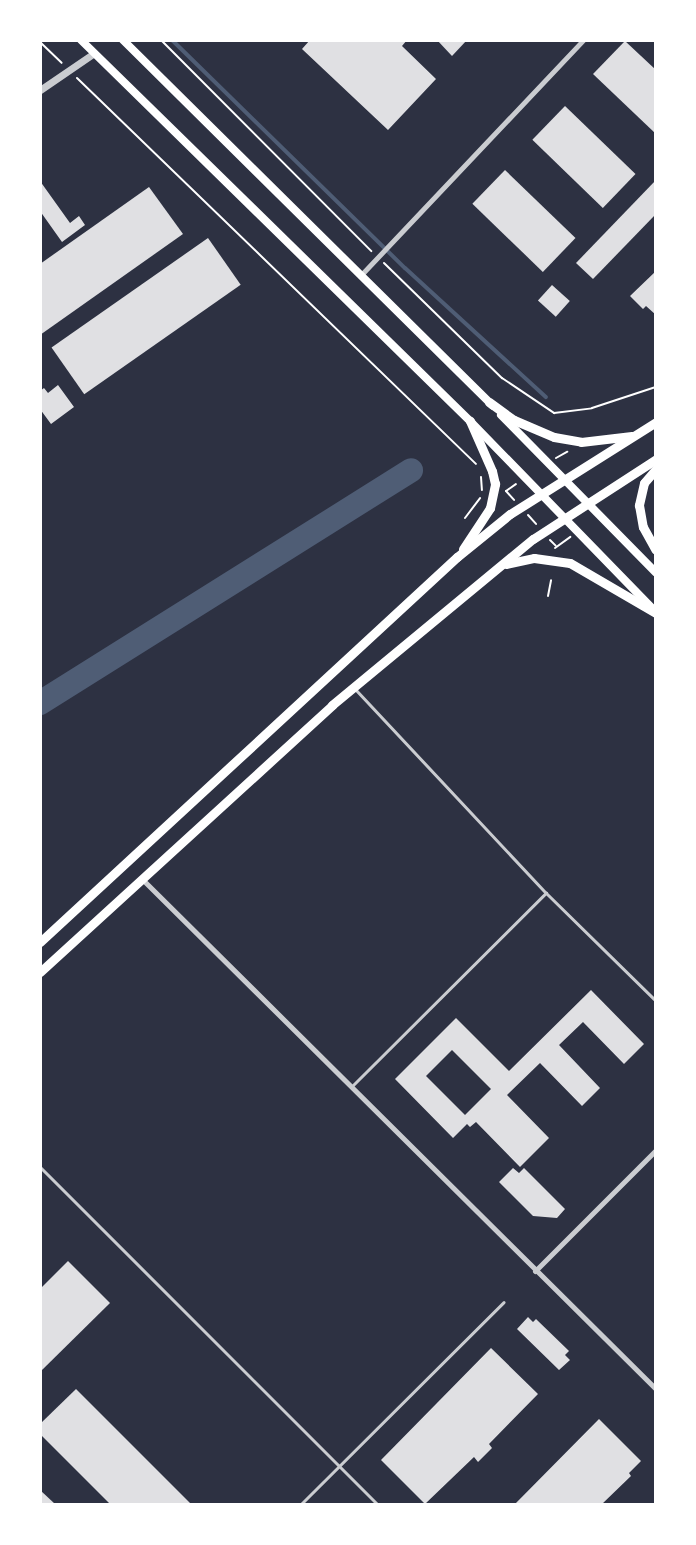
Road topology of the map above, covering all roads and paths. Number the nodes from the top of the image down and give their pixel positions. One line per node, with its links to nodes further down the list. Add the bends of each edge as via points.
1 (81, 40): 6 (main road)
2 (123, 40): 10 (main road)
3 (161, 40): 9 (path)
4 (583, 40): 9 (street)
5 (40, 42): 7 (path)
6 (94, 53): 7 (street); 13 (main road)
7 (69, 70): 8 (street); 27 (path, via 471,457 482,489 474,510)
8 (40, 90)
9 (378, 257): 10 (street); 11 (path, via 502,378 554,413 592,408)
10 (360, 276): 12 (main road)
11 (656, 387)
12 (489, 402): 15 (main road, via 513,420 554,437 581,442); 20 (main road)
13 (470, 421): 24 (main road); 34 (main road, via 492,471 494,496)
14 (656, 422): 15 (main road)
15 (634, 435): 20 (main road)
16 (571, 449): 17 (path)
17 (555, 459)
18 (656, 459): 25 (main road)
19 (656, 470): 32 (main road, via 644,483 639,505 643,527)
20 (564, 480): 24 (main road); 25 (main road)
21 (516, 484): 23 (path)
22 (501, 490): 23 (path)
23 (506, 491): 26 (path)
24 (541, 495): 26 (main road); 28 (main road)
25 (587, 504): 28 (main road); 36 (main road)
26 (521, 507): 29 (path); 34 (main road)
27 (465, 518)
28 (564, 519): 29 (main road); 39 (main road)
29 (543, 532): 31 (path); 35 (main road)
30 (570, 537): 31 (path)
31 (556, 546): 33 (path)
32 (656, 550)
33 (554, 554)
34 (457, 557): 43 (main road)
35 (501, 566): 39 (main road, via 534,558 570,563); 40 (main road)
36 (656, 573)
37 (551, 580): 38 (path)
38 (548, 596)
39 (656, 612)
40 (353, 687): 41 (main road); 42 (lane)
41 (142, 879): 44 (main road); 46 (street)
42 (546, 892): 45 (lane); 46 (lane)
43 (40, 942)
44 (40, 972)
45 (656, 1001)
46 (351, 1088): 49 (street)
47 (656, 1150): 49 (street)
48 (40, 1167): 52 (lane)
49 (535, 1271): 51 (street)
50 (504, 1302): 52 (lane)
51 (656, 1389)
52 (339, 1467): 53 (lane); 54 (lane)
53 (302, 1504)
54 (377, 1504)

